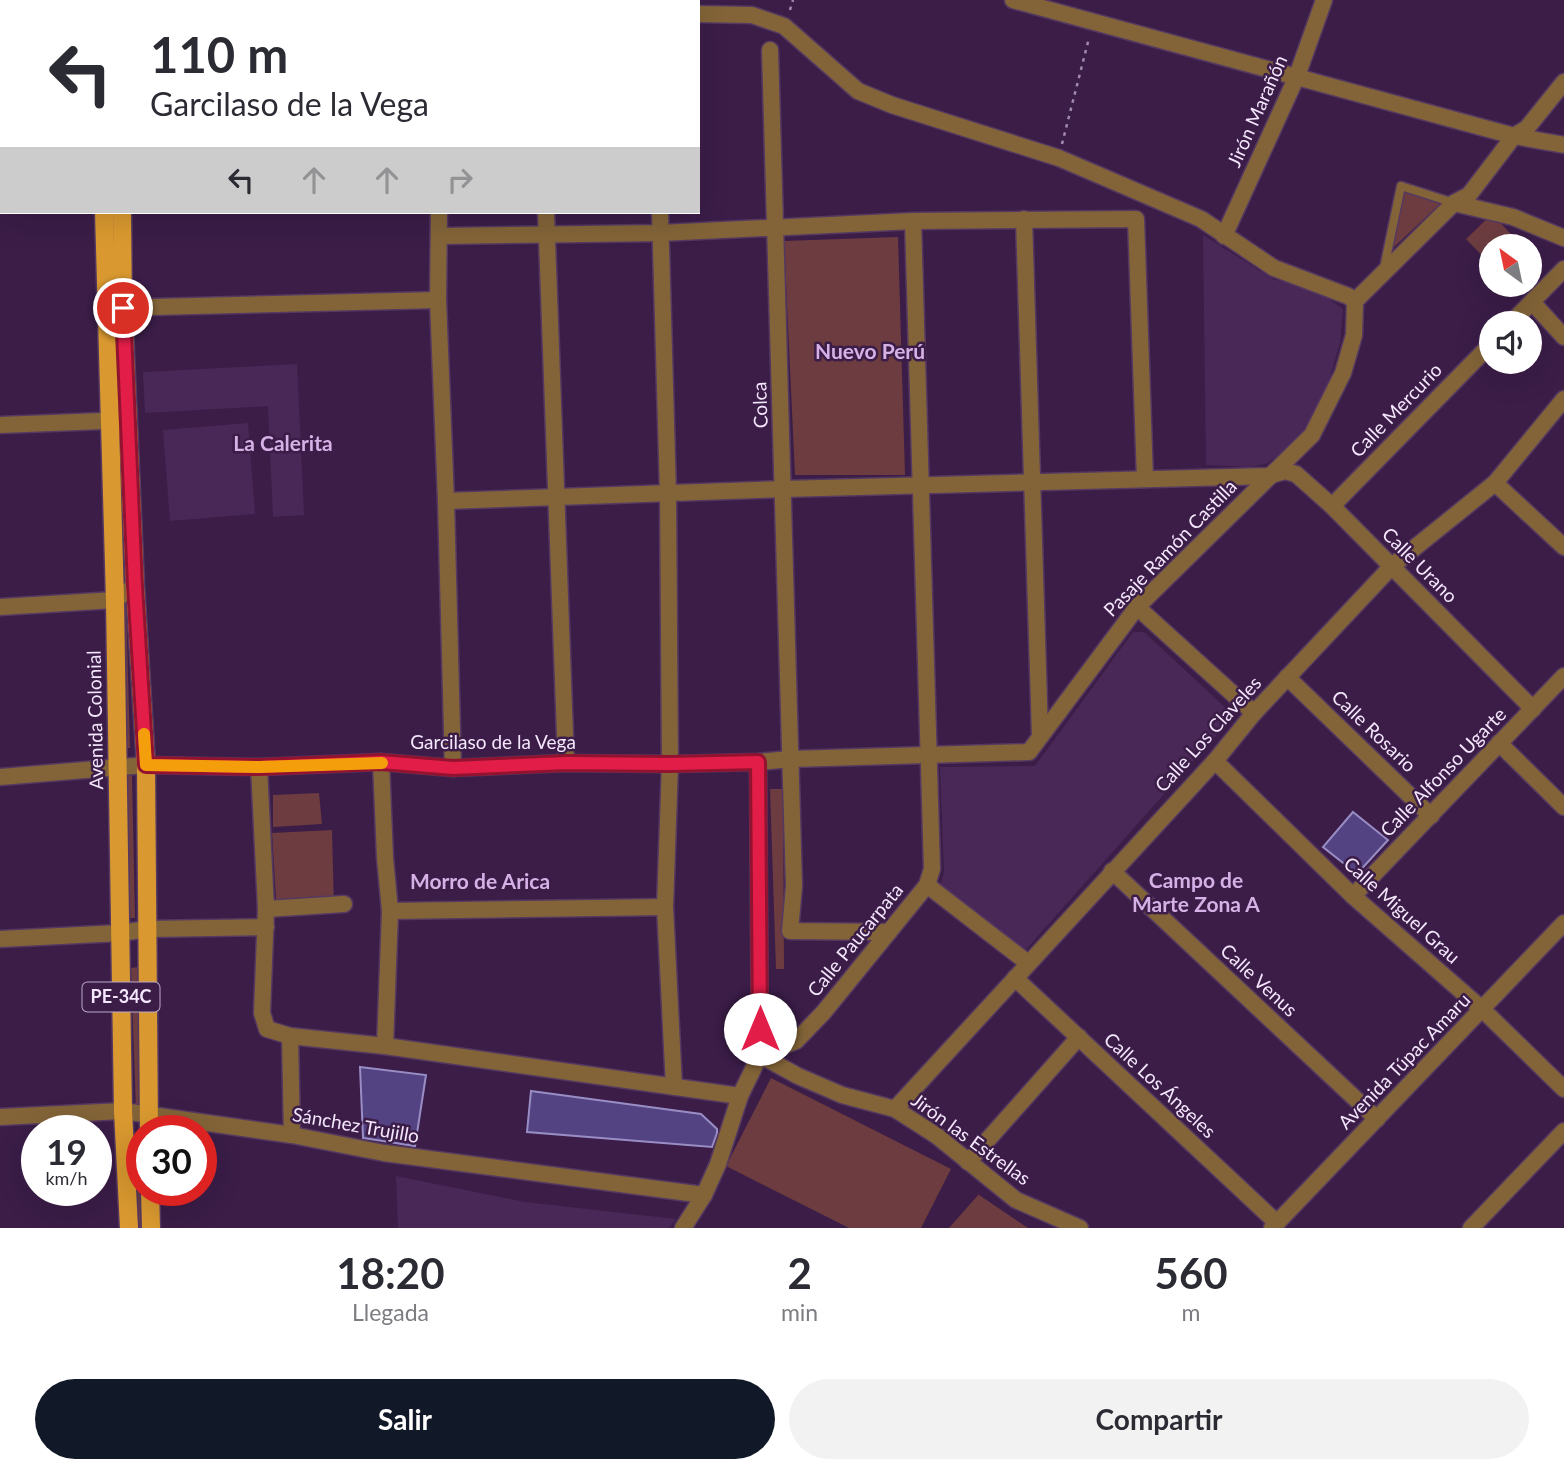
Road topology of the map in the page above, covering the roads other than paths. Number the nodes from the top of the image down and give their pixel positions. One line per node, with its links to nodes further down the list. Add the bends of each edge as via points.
1 (1013, 0): 5 (street)
2 (1324, 0): 5 (street, Jirón Marañón)
3 (715, 7): 21 (street, via 784,26 858,91 1059,158 1201,219)
4 (770, 50): 17 (street, Colca)
5 (1297, 76): 7 (street); 21 (street, Jirón Marañón)
6 (1564, 82): 7 (street, via 1527,128)
7 (1514, 136): 8 (street); 9 (street, via 1469,195)
8 (1564, 145)
9 (1454, 203): 22 (street, via 1513,217); 24 (street); 24 (lane, via 1401,186)
10 (104, 214): 28 (main road, Avenida Colonial / PE-34C)
11 (122, 214): 28 (main road, Avenida Colonial / PE-34C)
12 (439, 214): 20 (street)
13 (546, 214): 19 (street)
14 (660, 214): 18 (street)
15 (1024, 219): 16 (street); 37 (street, via 1136,219); 38 (street)
16 (913, 221): 17 (street); 40 (street, Calle Paucarpata)
17 (775, 227): 18 (street); 41 (street, Colca)
18 (660, 233): 19 (street); 42 (street)
19 (546, 234): 20 (street); 43 (street)
20 (440, 236): 25 (street)
21 (1224, 236): 26 (street, via 1274,268)
22 (1564, 237)
23 (1564, 269): 27 (street)
24 (1383, 271): 26 (street)
25 (438, 300): 28 (street); 44 (street)
26 (1355, 301): 36 (street, Pasaje Ramón Castilla, via 1354,335 1333,397 1312,435)
27 (1532, 302): 29 (street); 30 (street)
28 (114, 308): 33 (main road, Avenida Colonial / PE-34C); 34 (main road, Avenida Colonial / PE-34C)
29 (1523, 311)
30 (1564, 337)
31 (1479, 356): 45 (street, Calle Mercurio)
32 (1564, 399): 39 (street, Calle Los Claveles)
33 (128, 420): 34 (street); 48 (main road, Avenida Colonial / PE-34C)
34 (109, 421): 35 (street); 49 (main road, Avenida Colonial / PE-34C)
35 (0, 425)
36 (1268, 476): 37 (street, Calle Urano); 45 (street, Calle Urano, via 1284,471 1296,474); 51 (street, Pasaje Ramón Castilla)
37 (1145, 479): 38 (street, Calle Urano)
38 (1032, 483): 40 (street, Calle Urano); 56 (street)
39 (1495, 483): 46 (street); 47 (street, Calle Los Claveles)
40 (920, 485): 41 (street, Calle Urano); 59 (street, Calle Paucarpata)
41 (783, 489): 42 (street, Calle Urano); 60 (street, Colca)
42 (668, 493): 43 (street, Calle Urano); 65 (street)
43 (556, 497): 44 (street, Calle Urano); 64 (street)
44 (446, 501): 69 (street)
45 (1332, 506): 47 (street, Calle Urano)
46 (1564, 547)
47 (1392, 566): 53 (street, Calle Los Claveles); 54 (street, Calle Urano)
48 (135, 586): 49 (street); 66 (main road, Avenida Colonial / PE-34C)
49 (114, 600): 50 (street); 67 (main road, Avenida Colonial / PE-34C)
50 (0, 607)
51 (1137, 607): 55 (street); 56 (street, Pasaje Ramón Castilla)
52 (1564, 676): 54 (street, Calle Alfonso Ugarte)
53 (1287, 677): 55 (street, Calle Los Claveles); 72 (street, Calle Rosario)
54 (1532, 709): 57 (street, Calle Alfonso Ugarte)
55 (1254, 713): 61 (street, Calle Los Claveles)
56 (1040, 735): 58 (street, Pasaje Ramón Castilla)
57 (1499, 743): 71 (street); 72 (street, Calle Alfonso Ugarte)
58 (1029, 752): 59 (street, Garcilaso de la Vega)
59 (928, 754): 60 (street, Garcilaso de la Vega); 74 (street, Calle Paucarpata, via 932,869)
60 (791, 759): 63 (street, Garcilaso de la Vega); 83 (street, Colca, via 794,887 790,932)
61 (1215, 761): 73 (street, Calle Los Claveles); 75 (street, Calle Miguel Grau)
62 (381, 762): 68 (street, Garcilaso de la Vega); 69 (street, Garcilaso de la Vega); 79 (street)
63 (758, 762): 65 (street, Garcilaso de la Vega); 92 (street)
64 (566, 763): 65 (street, Garcilaso de la Vega); 69 (street, Garcilaso de la Vega)
65 (670, 764): 77 (street)
66 (146, 765): 67 (street, Garcilaso de la Vega); 68 (street, Garcilaso de la Vega); 82 (main road, Avenida Colonial / PE-34C)
67 (117, 766): 70 (street, Garcilaso de la Vega); 84 (main road, Avenida Colonial / PE-34C)
68 (259, 767): 78 (street)
69 (453, 768)
70 (0, 776)
71 (1564, 807)
72 (1431, 816): 75 (street, Calle Alfonso Ugarte)
73 (1112, 871): 86 (street, Calle Los Claveles); 101 (street, Calle Venus)
74 (927, 885): 83 (street, Calle Paucarpata); 86 (street)
75 (1353, 896): 88 (street, Calle Miguel Grau)
76 (344, 904): 78 (street)
77 (665, 907): 79 (street); 93 (street)
78 (266, 909): 81 (street)
79 (390, 911): 91 (street)
80 (1564, 923): 88 (street, Avenida Túpac Amaru)
81 (266, 927): 82 (street); 89 (street, via 262,1013 267,1029)
82 (148, 929): 84 (street); 99 (main road, Avenida Colonial / PE-34C)
83 (888, 932): 92 (street, Calle Paucarpata, via 796,1041)
84 (120, 933): 85 (street); 97 (main road, Avenida Colonial / PE-34C)
85 (0, 939)
86 (1028, 962): 87 (street, Calle Los Claveles)
87 (1015, 978): 90 (street, Calle Los Ángeles); 96 (street, Calle Los Claveles)
88 (1483, 1010): 94 (street, Calle Miguel Grau); 101 (street, Avenida Túpac Amaru)
89 (290, 1036): 91 (street); 104 (street)
90 (1079, 1037): 105 (street); 108 (street, Calle Los Ángeles)
91 (385, 1046): 93 (street)
92 (760, 1055): 95 (street); 96 (street, Jirón las Estrellas, via 842,1094)
93 (674, 1087): 95 (street)
94 (1564, 1089)
95 (740, 1096): 106 (street)
96 (895, 1109): 105 (street, Jirón las Estrellas)
97 (123, 1111): 98 (street, Sánchez Trujillo); 100 (street, Sánchez Trujillo); 109 (main road, Avenida Colonial / PE-34C)
98 (132, 1115)
99 (148, 1115)
100 (0, 1117)
101 (1377, 1119): 108 (street, Avenida Túpac Amaru)
102 (217, 1128): 104 (street, Sánchez Trujillo)
103 (1564, 1131): 113 (street)
104 (292, 1135): 106 (street, Sánchez Trujillo, via 384,1153)
105 (968, 1163): 112 (street, Jirón las Estrellas, via 1016,1200)
106 (704, 1195): 111 (street)
107 (150, 1206): 110 (main road)
108 (1275, 1225)
109 (129, 1228)
110 (151, 1228)
111 (683, 1228)
112 (1080, 1228)
113 (1471, 1228)

